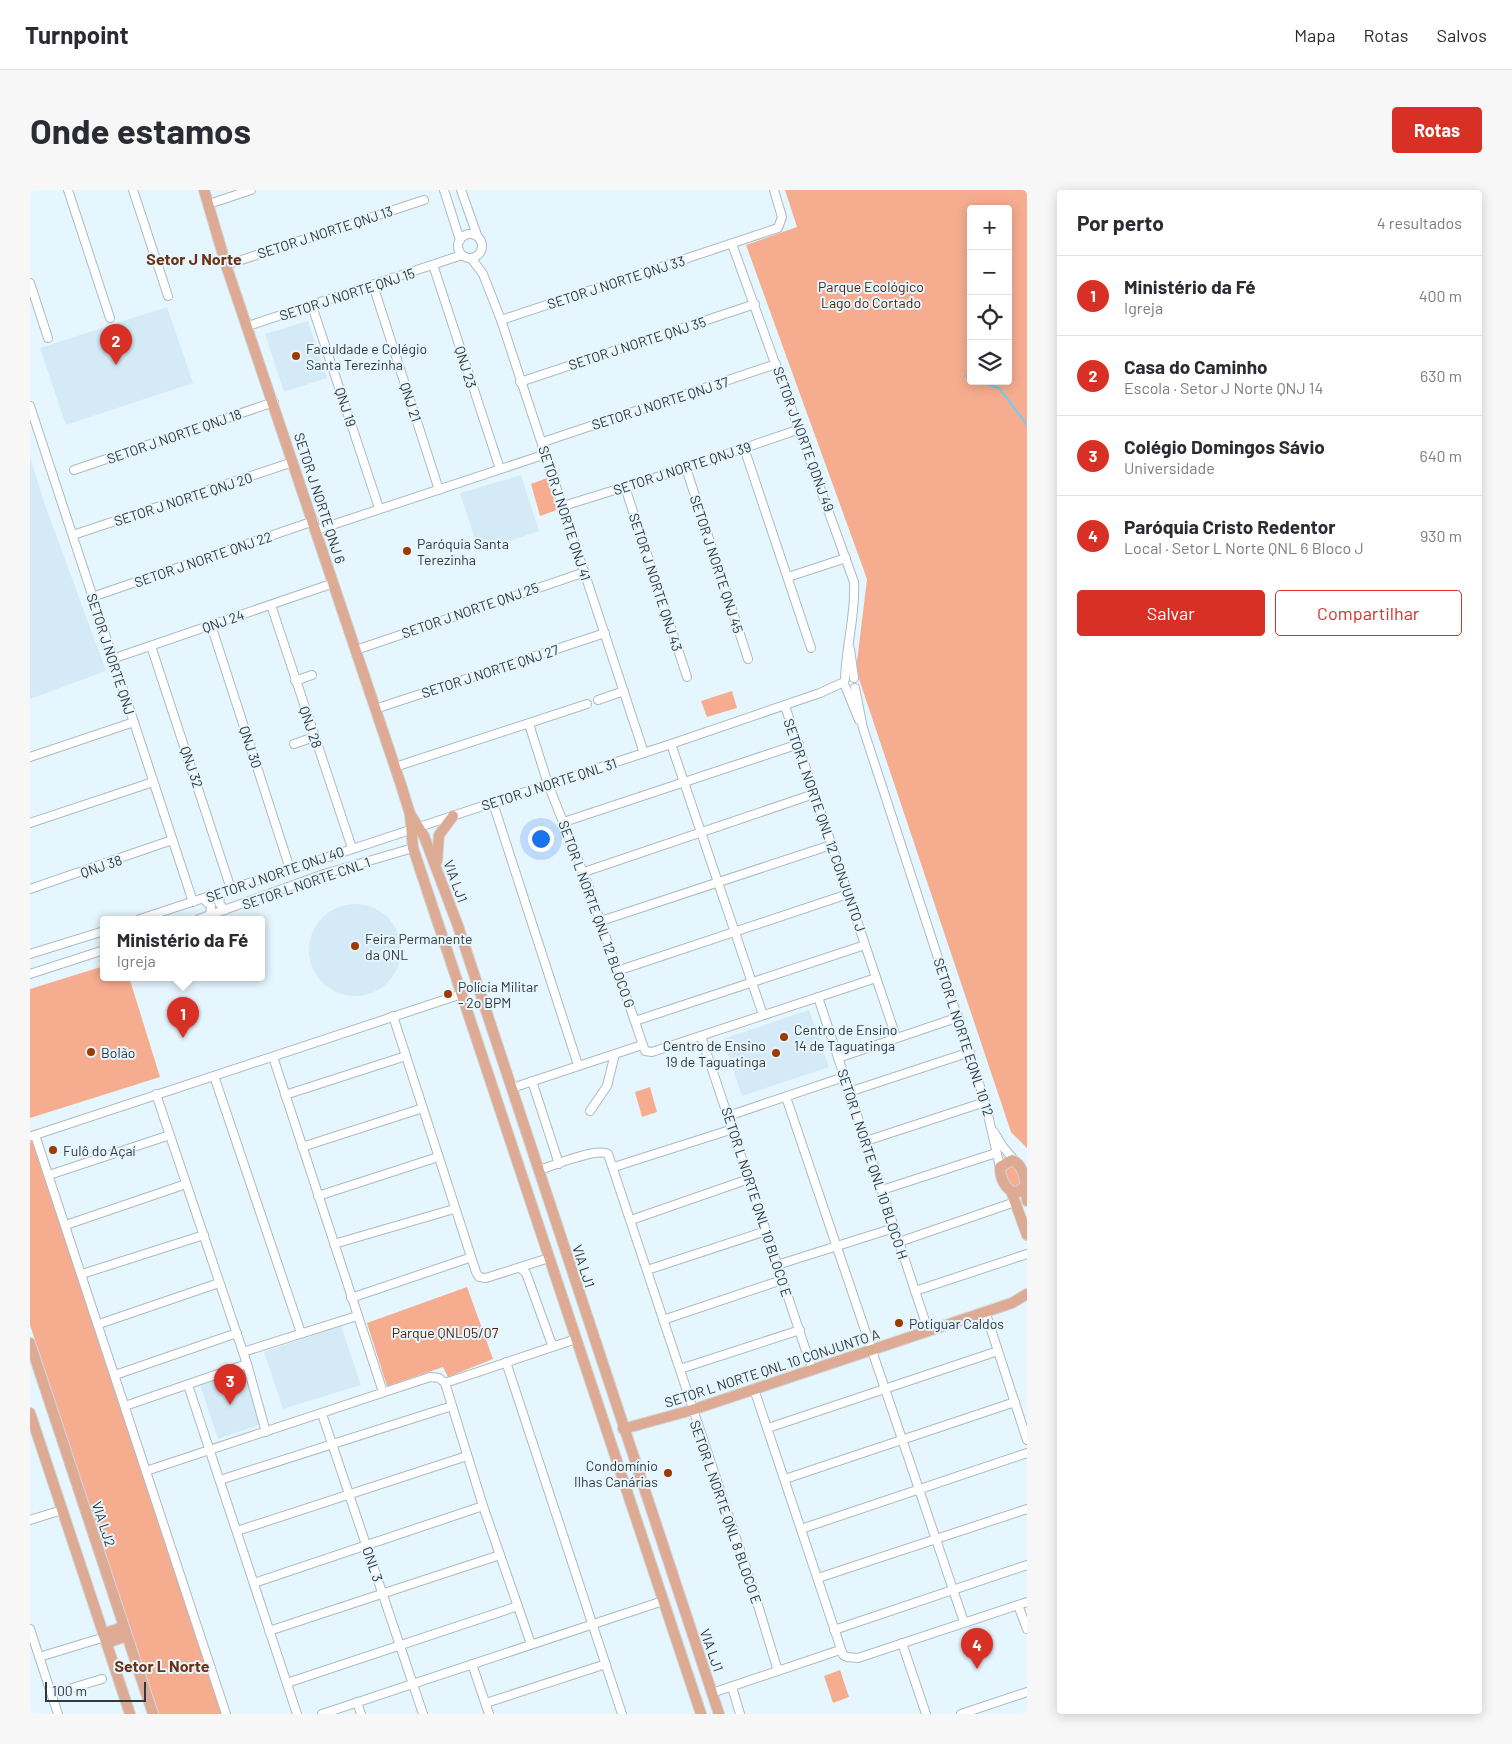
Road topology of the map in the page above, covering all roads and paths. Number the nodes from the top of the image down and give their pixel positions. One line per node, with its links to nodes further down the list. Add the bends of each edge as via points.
1 (68, 190): 24 (street)
2 (133, 190): 21 (street)
3 (204, 190): 9 (main road, SETOR J NORTE QNJ 6)
4 (251, 190): 9 (street)
5 (461, 190): 10 (street)
6 (774, 190): 12 (street, SETOR J NORTE QNJ 33, via 782,217 778,228)
7 (444, 191): 11 (street)
8 (424, 200): 16 (street, SETOR J NORTE QNJ 13)
9 (209, 204): 16 (main road, SETOR J NORTE QNJ 6)
10 (477, 236): 11 (street, via 469,234); 14 (street, via 483,245)
11 (460, 240): 13 (street)
12 (732, 244): 22 (street, SETOR J NORTE QDNJ 49); 25 (street, SETOR J NORTE QNJ 33)
13 (460, 252): 15 (street); 17 (street, SETOR J NORTE QNJ 15)
14 (481, 252): 15 (street); 18 (street)
15 (470, 258): 18 (street)
16 (226, 265): 26 (main road, SETOR J NORTE QNJ 6)
17 (433, 265): 20 (street, SETOR J NORTE QNJ 15); 38 (street, QNJ 23)
18 (483, 274): 25 (street, SETOR J NORTE QNJ 41)
19 (30, 283): 27 (street)
20 (373, 286): 23 (street, SETOR J NORTE QNJ 15); 41 (street, QNJ 21)
21 (168, 296)
22 (754, 304): 28 (street, SETOR J NORTE QDNJ 49); 29 (street, SETOR J NORTE QNJ 35)
23 (312, 306): 26 (street, SETOR J NORTE QNJ 15); 43 (street, QNJ 19)
24 (110, 318)
25 (501, 320): 29 (street, SETOR J NORTE QNJ 41)
26 (248, 326): 30 (main road, SETOR J NORTE QNJ 6)
27 (48, 338)
28 (776, 364): 32 (street, SETOR J NORTE QDNJ 49); 33 (street, SETOR J NORTE QNJ 37)
29 (520, 382): 33 (street, SETOR J NORTE QNJ 41)
30 (274, 402): 36 (main road, SETOR J NORTE QNJ 6); 39 (street, SETOR J NORTE QNJ 18)
31 (30, 406): 45 (street, SETOR J NORTE QNJ)
32 (800, 429): 34 (street, SETOR J NORTE QNJ 39); 46 (street, SETOR J NORTE QDNJ 49)
33 (543, 442): 35 (street, SETOR J NORTE QNJ 41)
34 (744, 448): 37 (street, SETOR J NORTE QNJ 39); 48 (street)
35 (546, 454): 38 (street); 42 (street, SETOR J NORTE QNJ 41)
36 (293, 462): 44 (main road, SETOR J NORTE QNJ 6); 45 (street, SETOR J NORTE QNJ 20)
37 (686, 468): 40 (street, SETOR J NORTE QNJ 39); 59 (street, SETOR J NORTE QNJ 45)
38 (500, 469): 41 (street)
39 (74, 470)
40 (625, 487): 42 (street, SETOR J NORTE QNJ 39); 61 (street, SETOR J NORTE QNJ 43)
41 (439, 490): 43 (street)
42 (563, 506): 47 (street, SETOR J NORTE QNJ 41)
43 (380, 508): 44 (street)
44 (316, 526): 49 (main road, SETOR J NORTE QNJ 6); 50 (street, SETOR J NORTE QNJ 22)
45 (73, 535): 50 (street, SETOR J NORTE QNJ)
46 (846, 558): 48 (street); 54 (street, SETOR J NORTE QDNJ 49, via 855,592)
47 (585, 572): 53 (street, SETOR J NORTE QNJ 41); 57 (street, SETOR J NORTE QNJ 25)
48 (788, 577): 56 (street)
49 (334, 584): 51 (street, QNJ 24); 57 (main road, SETOR J NORTE QNJ 6)
50 (92, 597): 58 (street, SETOR J NORTE QNJ)
51 (271, 605): 52 (street, QNJ 24); 62 (street, QNJ 28)
52 (211, 626): 55 (street, QNJ 24); 94 (street, QNJ 30)
53 (605, 634): 64 (street, SETOR J NORTE QNJ 41); 68 (street, SETOR J NORTE QNJ 27)
54 (848, 637): 63 (street); 63 (street, SETOR J NORTE QNL 31, via 854,678 850,676)
55 (151, 646): 58 (street, QNJ 24); 98 (street, QNJ 32)
56 (811, 648)
57 (356, 650): 68 (main road, SETOR J NORTE QNJ 6)
58 (112, 659): 69 (street, SETOR J NORTE QNJ)
59 (748, 659)
60 (312, 675): 62 (street)
61 (687, 677)
62 (295, 681): 71 (street, QNJ 28)
63 (847, 685): 67 (street, SETOR J NORTE QNL 31); 123 (street, SETOR L NORTE EQNL 10 12)
64 (624, 691): 65 (street); 75 (street, SETOR J NORTE QNJ 41)
65 (598, 700)
66 (587, 704): 70 (street)
67 (785, 706): 73 (street, SETOR J NORTE QNL 31); 74 (street, SETOR L NORTE QNL 12 CONJUNTO J)
68 (376, 709): 77 (main road, SETOR J NORTE QNJ 6)
69 (134, 722): 76 (street); 79 (street, SETOR J NORTE QNJ)
70 (529, 724): 77 (street); 80 (street, SETOR L NORTE QNL 12 BLOCO G)
71 (314, 737): 72 (street); 91 (street, QNJ 28)
72 (294, 744)
73 (671, 744): 75 (street, SETOR J NORTE QNL 31); 78 (street)
74 (799, 744): 78 (street); 81 (street, SETOR L NORTE QNL 12 CONJUNTO J)
75 (644, 753): 80 (street, SETOR J NORTE QNL 31)
76 (30, 757)
77 (395, 767): 83 (main road, SETOR J NORTE QNJ 6)
78 (685, 781): 85 (street); 88 (street)
79 (153, 782): 86 (street); 89 (street, SETOR J NORTE QNJ)
80 (548, 784): 82 (street, SETOR J NORTE QNL 31); 85 (street, SETOR L NORTE QNL 12 BLOCO G)
81 (814, 794): 88 (street); 90 (street, SETOR L NORTE QNL 12 CONJUNTO J)
82 (493, 803): 84 (street, SETOR J NORTE QNL 31); 135 (street)
83 (410, 814): 87 (main road, VIA LJ1)
84 (453, 816): 87 (street, SETOR J NORTE QNL 31); 95 (main road, via 443,826 437,842)
85 (564, 822): 96 (street, SETOR L NORTE QNL 12 BLOCO G)
86 (30, 823)
87 (415, 830): 91 (street, SETOR J NORTE QNJ 40); 92 (main road); 95 (main road, VIA LJ1)
88 (702, 832): 96 (street); 97 (street)
89 (172, 840): 99 (street, QNJ 38); 103 (street, SETOR J NORTE QNJ)
90 (831, 845): 97 (street); 101 (street, SETOR L NORTE QNL 12 CONJUNTO J)
91 (355, 847): 93 (street, QNJ 28, via 366,850); 94 (street, SETOR J NORTE QNJ 40)
92 (413, 848): 93 (street, SETOR L NORTE CNL 1); 109 (main road)
93 (366, 862): 104 (street, SETOR L NORTE CNL 1)
94 (290, 869): 98 (street, SETOR J NORTE QNJ 40)
95 (438, 870): 108 (main road, VIA LJ1)
96 (584, 872): 107 (street, SETOR L NORTE QNL 12 BLOCO G)
97 (719, 882): 107 (street); 111 (street)
98 (232, 889): 100 (street, SETOR J NORTE QNJ 40)
99 (30, 890)
100 (221, 892): 102 (street, SETOR J NORTE QNJ 40); 104 (street, via 218,903)
101 (848, 894): 111 (street); 112 (street, SETOR L NORTE QNL 12 CONJUNTO J)
102 (203, 899): 103 (street, SETOR J NORTE QNJ 40); 105 (street, via 211,906)
103 (193, 902): 106 (street, SETOR J NORTE QNJ 40)
104 (225, 910): 105 (street, SETOR L NORTE CNL 1)
105 (210, 915)
106 (149, 916)
107 (601, 921): 115 (street, SETOR L NORTE QNL 12 BLOCO G)
108 (458, 926): 109 (main road, via 445,925 440,927); 133 (main road, VIA LJ1)
109 (441, 931): 119 (main road)
110 (100, 932): 114 (street)
111 (736, 933): 115 (street); 118 (street)
112 (865, 945): 117 (street, SETOR L NORTE QNL 12 CONJUNTO J); 118 (street, SETOR L NORTE QNL 12 CONJUNTO J)
113 (100, 951): 116 (street)
114 (30, 954)
115 (617, 971): 124 (street, SETOR L NORTE QNL 12 BLOCO G)
116 (30, 974)
117 (876, 978): 120 (street); 126 (street, SETOR L NORTE QNL 12 CONJUNTO J)
118 (752, 982): 122 (street); 124 (street, SETOR L NORTE QNL 12 CONJUNTO J)
119 (462, 994): 121 (street); 134 (main road)
120 (818, 997): 122 (street); 132 (street, SETOR L NORTE QNL 10 BLOCO H)
121 (393, 1016): 130 (street); 131 (street)
122 (763, 1016): 125 (street)
123 (959, 1017): 126 (street); 128 (street, SETOR L NORTE EQNL 10 12)
124 (634, 1021): 127 (street, SETOR L NORTE QNL 12 BLOCO G)
125 (701, 1036): 127 (street, via 652,1052); 147 (street, SETOR L NORTE QNL 10 BLOCO E)
126 (896, 1037): 132 (street)
127 (643, 1047): 129 (street)
128 (970, 1052): 140 (street); 144 (street, SETOR L NORTE EQNL 10 12)
129 (615, 1054): 135 (street); 146 (street, via 608,1086)
130 (406, 1056): 142 (street); 145 (street)
131 (272, 1057): 136 (street); 142 (street)
132 (838, 1058): 137 (street, SETOR L NORTE QNL 10 BLOCO H)
133 (503, 1060): 134 (main road, via 498,1067); 139 (main road, VIA LJ1)
134 (485, 1064): 171 (main road)
135 (578, 1065): 138 (street)
136 (214, 1076): 141 (street); 205 (street)
137 (844, 1077): 140 (street, SETOR L NORTE QNL 10 BLOCO H); 143 (street)
138 (532, 1082): 139 (street); 157 (street)
139 (512, 1088): 160 (main road, VIA LJ1)
140 (849, 1092): 152 (street, SETOR L NORTE QNL 10 BLOCO H)
141 (156, 1094): 150 (street); 151 (street)
142 (285, 1095): 153 (street)
143 (786, 1097): 147 (street); 183 (street)
144 (986, 1102): 149 (street, SETOR L NORTE EQNL 10 12); 152 (street)
145 (422, 1108): 153 (street); 155 (street)
146 (590, 1111)
147 (728, 1116): 148 (street, SETOR L NORTE QNL 10 BLOCO E)
148 (733, 1129): 158 (street); 162 (street, SETOR L NORTE QNL 10 BLOCO E)
149 (994, 1131): 154 (street); 156 (street, via 1003,1147)
150 (170, 1135): 161 (street); 163 (street)
151 (32, 1136): 161 (street)
152 (866, 1141): 165 (street, SETOR L NORTE QNL 10 BLOCO H)
153 (302, 1147): 167 (street)
154 (996, 1153): 159 (street); 165 (street)
155 (438, 1157): 167 (street); 172 (street)
156 (1020, 1162): 159 (main road, via 1008,1161); 164 (main road)
157 (559, 1164): 158 (street, SETOR L NORTE QNL 8 BLOCO E, via 604,1152); 160 (street)
158 (614, 1167): 173 (street, SETOR L NORTE QNL 8 BLOCO E)
159 (1000, 1167): 166 (main road, via 1003,1182)
160 (539, 1170): 168 (main road, VIA LJ1)
161 (49, 1175): 176 (street)
162 (749, 1179): 173 (street); 178 (street, SETOR L NORTE QNL 10 BLOCO E)
163 (186, 1184): 176 (street); 179 (street)
164 (1026, 1185): 166 (main road, via 1018,1192); 169 (main road)
165 (882, 1190): 177 (street, SETOR L NORTE QNL 10 BLOCO H)
166 (1011, 1191): 170 (main road)
167 (318, 1196): 182 (street)
168 (547, 1200): 171 (main road, via 534,1206); 175 (main road, VIA LJ1)
169 (1027, 1201)
170 (1015, 1202): 180 (main road); 181 (street)
171 (531, 1203): 174 (main road)
172 (454, 1208): 182 (street); 185 (street)
173 (631, 1220): 189 (street, SETOR L NORTE QNL 8 BLOCO E)
174 (537, 1222): 175 (main road, via 544,1217); 186 (main road)
175 (555, 1222): 230 (main road, VIA LJ1)
176 (66, 1225): 190 (street)
177 (894, 1228): 181 (street, SETOR L NORTE QNL 10 BLOCO H); 183 (street)
178 (766, 1231): 187 (street, SETOR L NORTE QNL 10 BLOCO E); 189 (street)
179 (204, 1235): 190 (street); 192 (street)
180 (1027, 1235)
181 (899, 1242): 193 (street, SETOR L NORTE QNL 10 BLOCO H)
182 (334, 1244): 195 (street)
183 (836, 1246): 187 (street); 209 (street)
184 (1027, 1254): 193 (street)
185 (469, 1258): 188 (street, via 482,1278); 195 (street)
186 (550, 1258): 188 (street); 206 (main road)
187 (777, 1265): 191 (street, SETOR L NORTE QNL 10 BLOCO E)
188 (524, 1269): 208 (street)
189 (647, 1270): 200 (street, SETOR L NORTE QNL 8 BLOCO E)
190 (82, 1274): 201 (street)
191 (782, 1280): 200 (street); 202 (street, SETOR L NORTE QNL 10 BLOCO E)
192 (219, 1283): 201 (street); 204 (street)
193 (915, 1291): 203 (street, SETOR L NORTE QNL 10 BLOCO H)
194 (1027, 1294): 196 (main road)
195 (351, 1298): 199 (street)
196 (1012, 1302): 197 (main road); 198 (main road, SETOR L NORTE QNL 10 CONJUNTO A)
197 (1027, 1303)
198 (985, 1311): 203 (main road, SETOR L NORTE QNL 10 CONJUNTO A); 210 (street)
199 (357, 1316): 205 (street); 221 (street)
200 (663, 1320): 214 (street, SETOR L NORTE QNL 8 BLOCO E)
201 (98, 1324): 216 (street)
202 (800, 1330): 214 (street); 215 (street, SETOR L NORTE QNL 10 BLOCO E)
203 (928, 1330): 209 (main road, SETOR L NORTE QNL 10 CONJUNTO A)
204 (236, 1333): 211 (street); 216 (street)
205 (301, 1333): 211 (street)
206 (576, 1338): 208 (street); 247 (main road)
207 (30, 1343): 271 (main road, VIA LJ2)
208 (552, 1345): 212 (street)
209 (872, 1349): 215 (main road, SETOR L NORTE QNL 10 CONJUNTO A); 220 (street)
210 (998, 1351): 220 (street); 222 (street)
211 (243, 1352): 213 (street)
212 (506, 1362): 217 (street); 266 (street)
213 (247, 1364): 218 (street); 231 (street)
214 (680, 1369): 225 (street, SETOR L NORTE QNL 8 BLOCO E)
215 (812, 1369): 219 (main road, SETOR L NORTE QNL 10 CONJUNTO A)
216 (115, 1375): 223 (street)
217 (445, 1383): 221 (street, via 430,1377); 224 (street)
218 (188, 1385): 223 (street); 235 (street)
219 (754, 1389): 225 (main road, SETOR L NORTE QNL 10 CONJUNTO A); 229 (street)
220 (886, 1389): 229 (street); 232 (street)
221 (383, 1392): 227 (street)
222 (1015, 1402): 232 (street); 233 (street)
223 (125, 1406): 238 (street)
224 (452, 1406): 234 (street); 237 (street)
225 (692, 1410): 230 (main road, SETOR L NORTE QNL 10 CONJUNTO A); 280 (street, SETOR L NORTE QNL 8 BLOCO E)
226 (30, 1413): 228 (main road)
227 (322, 1414): 231 (street); 234 (street, ONL 3)
228 (32, 1428): 245 (main road)
229 (768, 1428): 239 (street)
230 (623, 1429): 246 (main road, VIA LJ1)
231 (266, 1432): 235 (street)
232 (903, 1439): 239 (street); 241 (street)
233 (1027, 1440)
234 (333, 1444): 240 (street); 242 (street, ONL 3)
235 (210, 1451): 238 (street); 240 (street)
236 (1027, 1453): 241 (street)
237 (467, 1456): 242 (street); 243 (street)
238 (146, 1471): 294 (street)
239 (785, 1479): 249 (street)
240 (220, 1480): 250 (street)
241 (919, 1489): 249 (street); 253 (street)
242 (350, 1494): 250 (street); 254 (street, ONL 3)
243 (483, 1506): 254 (street); 255 (street)
244 (1027, 1509): 253 (street)
245 (62, 1510): 248 (street); 272 (main road)
246 (652, 1514): 247 (main road, via 644,1521); 251 (main road, VIA LJ1)
247 (636, 1519): 252 (main road)
248 (30, 1520)
249 (801, 1529): 257 (street)
250 (236, 1531): 258 (street)
251 (658, 1533): 252 (main road, via 648,1532); 286 (main road, VIA LJ1)
252 (642, 1537): 261 (main road)
253 (936, 1539): 257 (street); 259 (street)
254 (366, 1544): 258 (street); 260 (street, ONL 3)
255 (500, 1555): 260 (street); 264 (street)
256 (1027, 1565): 259 (street)
257 (818, 1578): 269 (street)
258 (254, 1583): 270 (street)
259 (953, 1589): 265 (street); 269 (street)
260 (384, 1594): 270 (street); 275 (street, ONL 3)
261 (663, 1601): 266 (street); 301 (main road)
262 (1027, 1602): 263 (street)
263 (1018, 1605): 265 (street); 268 (street)
264 (518, 1606): 273 (street); 275 (street)
265 (964, 1622): 274 (street)
266 (593, 1625): 273 (street); 279 (street)
267 (30, 1629): 277 (street)
268 (1027, 1629)
269 (834, 1630): 276 (street)
270 (270, 1631): 282 (street)
271 (125, 1632): 272 (main road); 293 (main road, VIA LJ2)
272 (105, 1638): 277 (street); 292 (main road)
273 (531, 1644): 278 (street)
274 (902, 1644): 276 (street, via 858,1658 848,1658); 304 (street)
275 (400, 1646): 282 (street); 283 (street, ONL 3)
276 (842, 1652): 280 (street)
277 (39, 1657): 287 (street)
278 (472, 1664): 283 (street); 289 (street)
279 (606, 1664): 289 (street); 300 (street)
280 (778, 1671): 284 (street)
281 (102, 1679): 287 (street)
282 (286, 1683): 295 (street)
283 (413, 1684): 288 (street); 298 (street, ONL 3)
284 (732, 1687): 286 (street); 303 (street)
285 (1027, 1692): 290 (street)
286 (712, 1693): 302 (main road, VIA LJ1)
287 (52, 1694): 291 (street)
288 (357, 1702): 296 (street); 297 (street)
289 (486, 1703): 299 (street)
290 (987, 1705): 305 (street); 306 (street)
291 (58, 1714)
292 (130, 1714)
293 (153, 1714)
294 (226, 1714)
295 (297, 1714)
296 (322, 1714)
297 (361, 1714)
298 (423, 1714)
299 (489, 1714)
300 (621, 1714)
301 (701, 1714)
302 (719, 1714)
303 (740, 1714)
304 (926, 1714)
305 (961, 1714)
306 (990, 1714)

